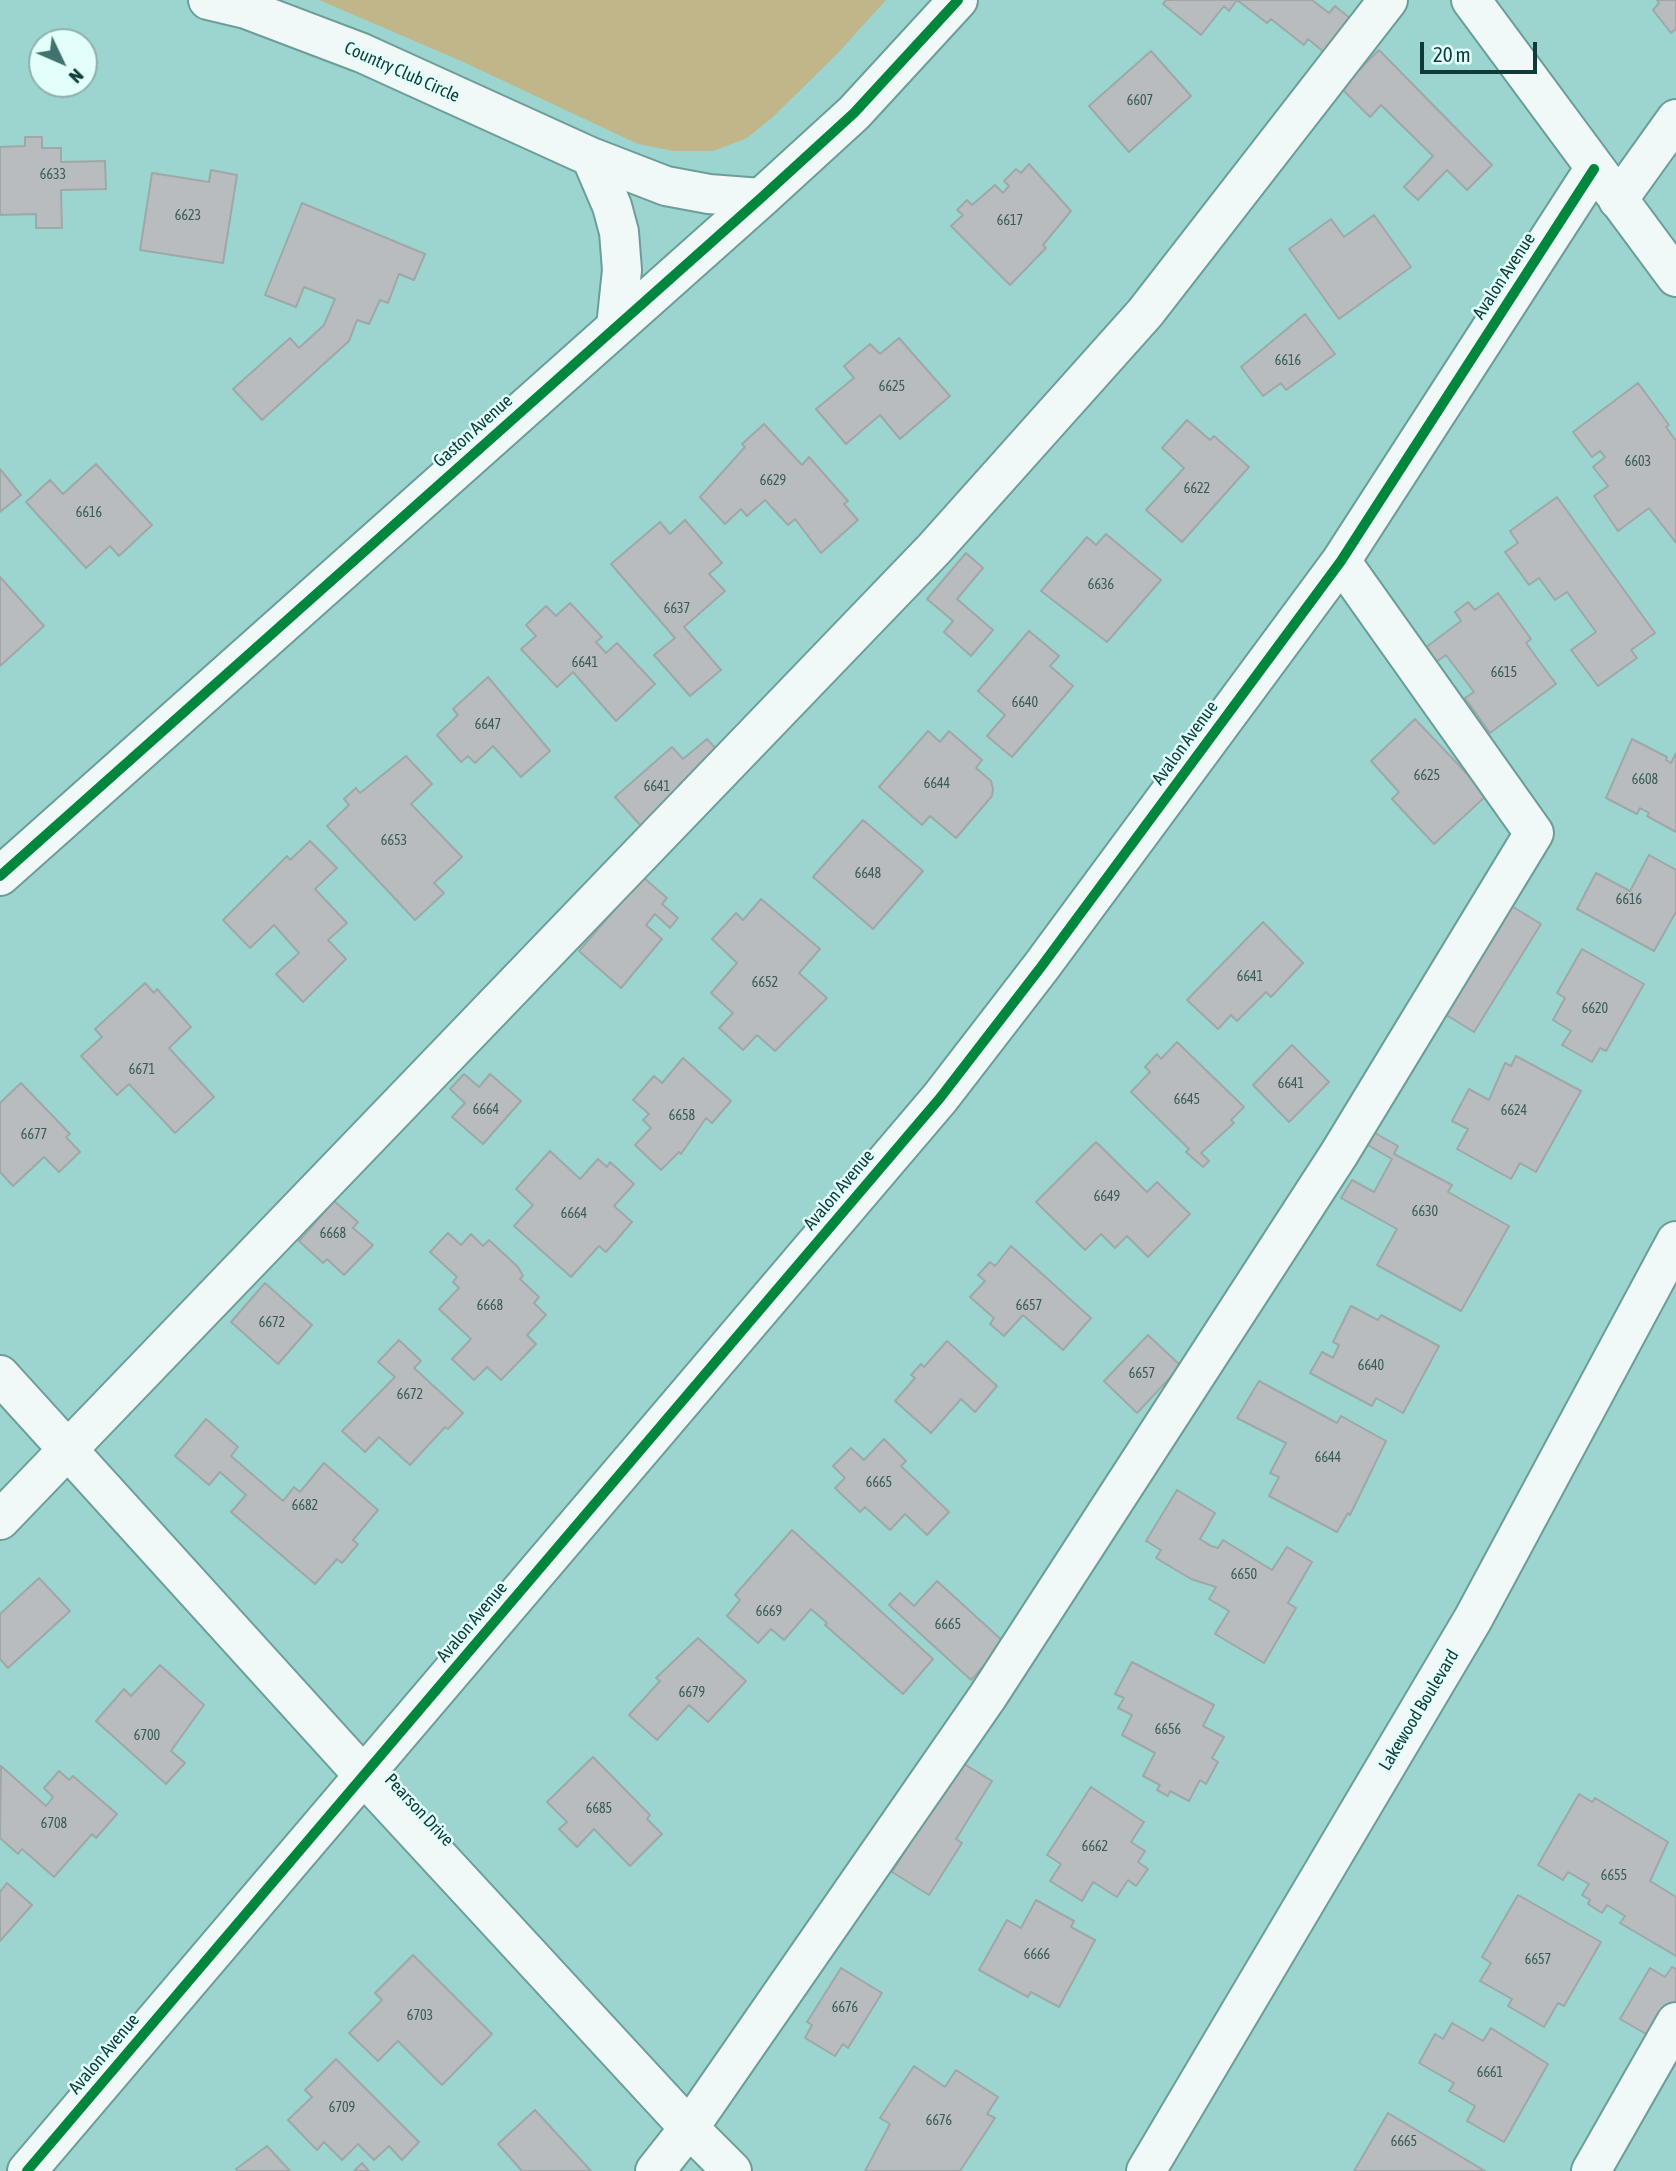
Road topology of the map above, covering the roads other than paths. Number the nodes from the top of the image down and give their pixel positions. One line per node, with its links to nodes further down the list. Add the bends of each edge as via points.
1 (208, 0): 6 (street, Country Club Circle, via 246,9 362,53)
2 (958, 0): 8 (street, Gaston Avenue, via 854,113)
3 (1388, 0): 16 (street, via 1145,313 934,549)
4 (1471, 0): 7 (street)
5 (1676, 119): 9 (street)
6 (591, 157): 8 (street, Country Club Circle, via 666,186); 11 (street, via 620,232 622,270)
7 (1594, 169): 9 (street); 12 (street, Avalon Avenue)
8 (761, 198): 11 (street, Gaston Avenue)
9 (1618, 200): 10 (street)
10 (1676, 277)
11 (616, 327): 13 (street, Gaston Avenue)
12 (1341, 561): 18 (street, Avalon Avenue, via 940,1098); 20 (street, via 1534,833 1339,1154 1003,1673)
13 (0, 876)
14 (1676, 1241): 24 (street, Lakewood Boulevard, via 1473,1619)
15 (0, 1375): 16 (street, Pearson Drive)
16 (69, 1451): 17 (street); 18 (street, Pearson Drive)
17 (0, 1520)
18 (364, 1776): 20 (street, Pearson Drive); 21 (street, Avalon Avenue)
19 (1676, 2022): 25 (street)
20 (689, 2128): 22 (street); 23 (street, Pearson Drive)
21 (27, 2171)
22 (655, 2171)
23 (732, 2171)
24 (1146, 2171)
25 (1591, 2171)

